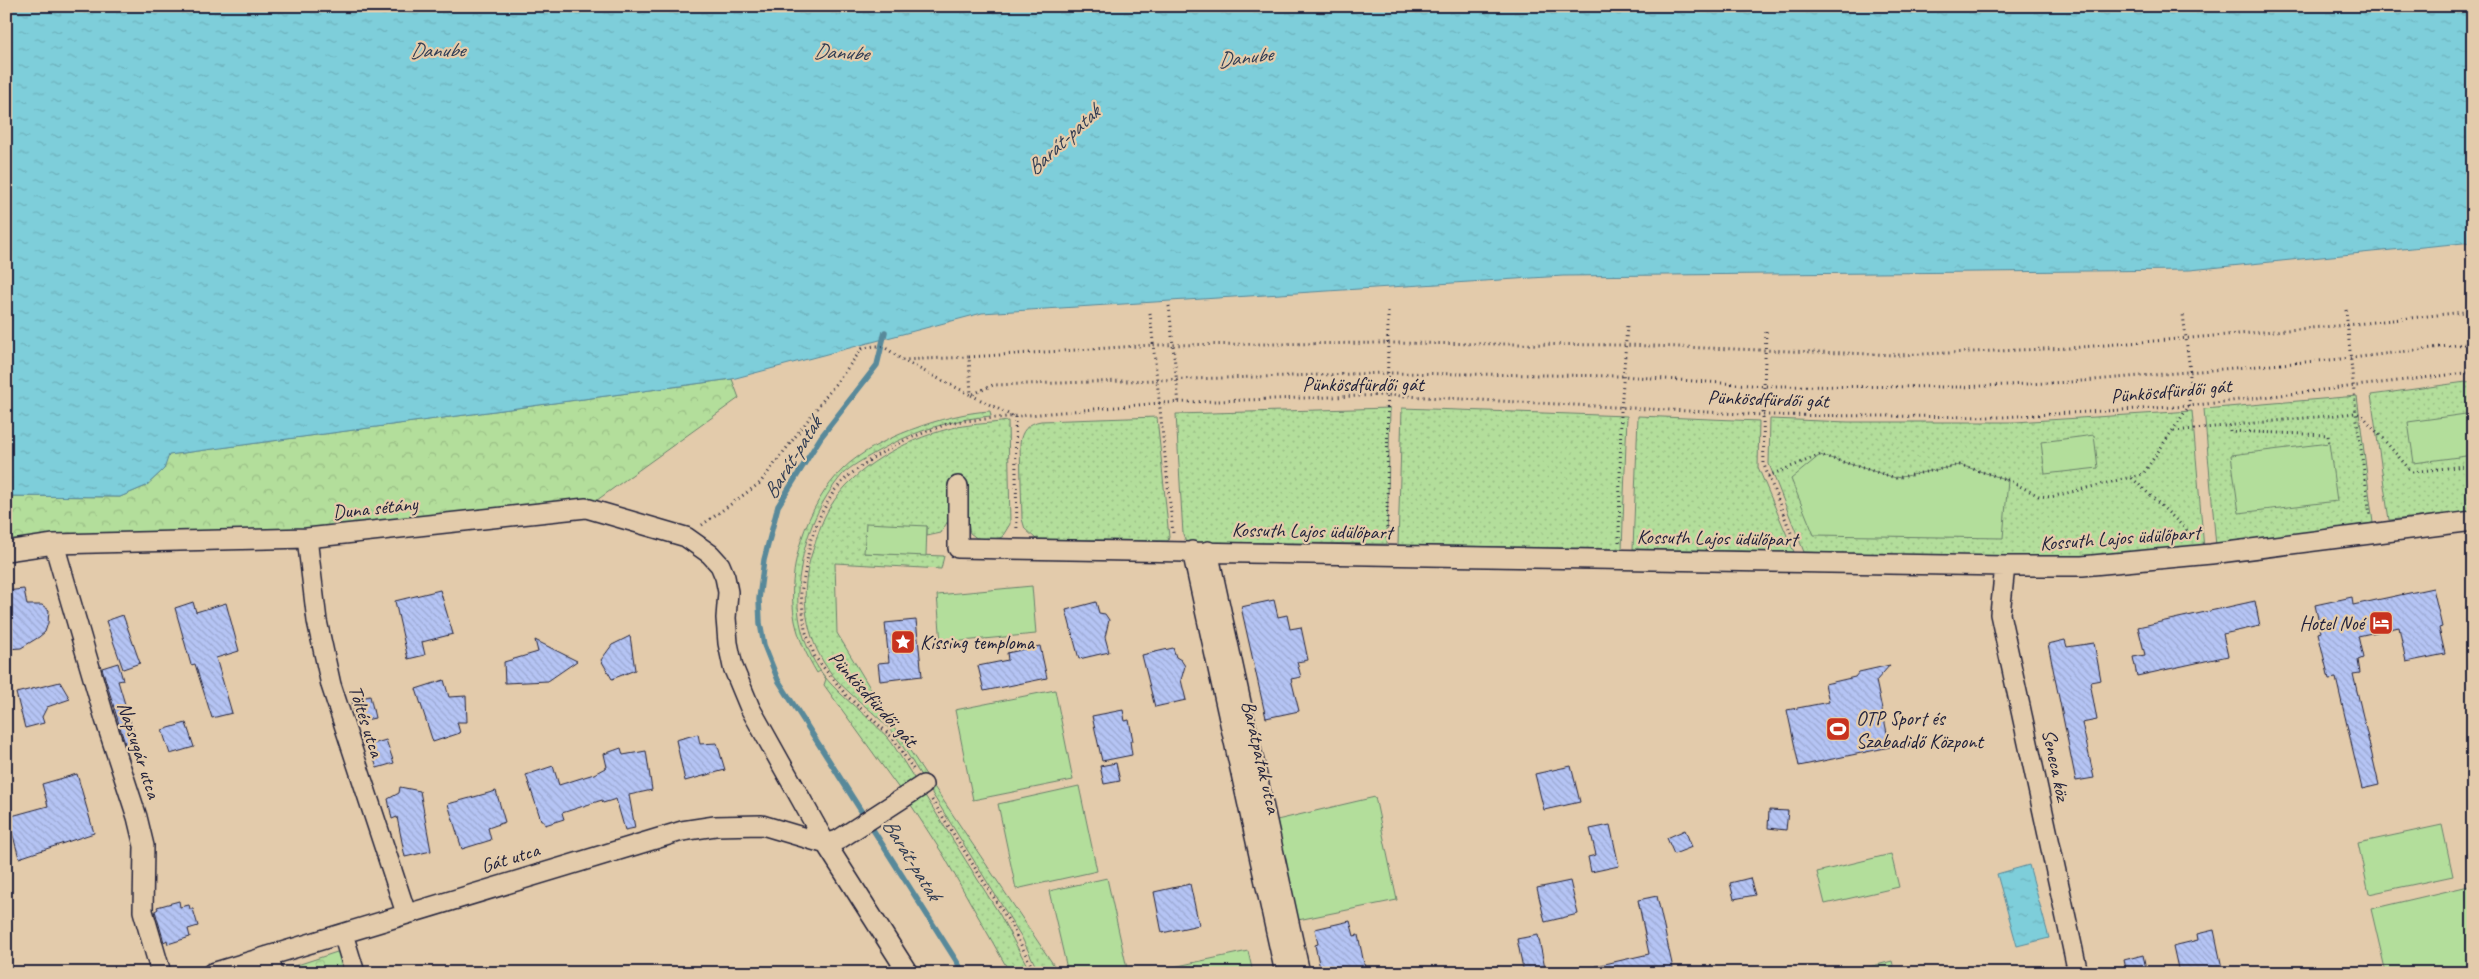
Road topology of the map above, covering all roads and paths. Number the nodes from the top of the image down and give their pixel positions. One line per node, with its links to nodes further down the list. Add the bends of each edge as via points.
1 (1169, 306): 14 (path)
2 (2346, 310): 7 (path)
3 (2473, 311): 7 (path)
4 (1388, 312): 11 (path)
5 (1150, 313): 13 (path)
6 (2183, 314): 10 (path)
7 (2347, 325): 10 (path); 18 (path)
8 (1627, 326): 15 (path)
9 (1766, 332): 16 (path)
10 (2186, 339): 16 (path, via 1898,355); 20 (path)
11 (1388, 343): 14 (path); 15 (path); 22 (path)
12 (2473, 343): 18 (path)
13 (1154, 345): 14 (path); 17 (path); 24 (path)
14 (1174, 345): 25 (path)
15 (1625, 345): 16 (path); 23 (path)
16 (1766, 350): 27 (path)
17 (969, 357): 19 (path); 28 (path)
18 (2352, 358): 20 (path); 26 (path)
19 (902, 360): 28 (path); 46 (path, via 885,347 875,345 862,349 760,484)
20 (2190, 371): 27 (path, via 2070,382 1962,387); 33 (path)
21 (2473, 372): 26 (path, Pünkösdfürdői gát)
22 (1388, 373): 23 (path); 25 (path); 29 (path)
23 (1622, 376): 27 (path); 32 (path)
24 (1158, 380): 25 (path); 28 (path, via 993,385); 30 (path)
25 (1178, 380): 31 (path)
26 (2354, 385): 33 (path, Pünkösdfürdői gát); 34 (path)
27 (1765, 386): 35 (path)
28 (972, 395): 36 (path)
29 (1388, 395): 31 (path, Pünkösdfürdői gát); 32 (path, Pünkösdfürdői gát); 52 (path)
30 (1160, 403): 31 (path, Pünkösdfürdői gát); 36 (path, Pünkösdfürdői gát); 50 (path)
31 (1179, 404)
32 (1621, 406): 35 (path, Pünkösdfürdői gát); 54 (path)
33 (2189, 406): 35 (path, Pünkösdfürdői gát, via 2002,417); 38 (path)
34 (2356, 413): 37 (path); 40 (path, via 2364,416 2412,472); 45 (path)
35 (1763, 415): 41 (path, via 1764,465)
36 (1015, 417): 49 (path); 58 (path, Pünkösdfürdői gát, via 952,422 905,440 874,457 834,491 811,540 801,592 805,630 815,657 846,695 893,738)
37 (2229, 425): 38 (path); 39 (path, via 2230,431 2328,435)
38 (2174, 431): 42 (path, via 2143,474)
39 (2329, 443)
40 (2473, 465)
41 (1768, 476): 42 (path, via 1820,454 1896,478 1960,465 2008,480 2039,496 2058,496); 55 (path)
42 (2132, 478): 53 (path)
43 (958, 486): 49 (street, Kossuth Lajos üdülőpart, via 958,548)
44 (2473, 520): 45 (street, Kossuth Lajos üdülőpart)
45 (2373, 532): 53 (street, Kossuth Lajos üdülőpart)
46 (686, 537): 47 (street, Duna sétány, via 586,508); 59 (street, Duna sétány, via 720,565 728,592 728,643 739,685)
47 (307, 538): 48 (street, Duna sétány); 60 (street, Töltés utca, via 317,620 331,685)
48 (54, 544): 51 (street, Duna sétány); 63 (street, Napsugár utca, via 137,817 144,851 143,911)
49 (1017, 548): 50 (street, Kossuth Lajos üdülőpart)
50 (1192, 551): 52 (street, Kossuth Lajos üdülőpart); 57 (street, Barátpatak utca, via 1221,645)
51 (6, 552)
52 (1387, 554): 54 (street, Kossuth Lajos üdülőpart)
53 (2211, 554): 56 (street, Kossuth Lajos üdülőpart, via 2082,566)
54 (1618, 559): 55 (street, Kossuth Lajos üdülőpart)
55 (1802, 561): 56 (street, Kossuth Lajos üdülőpart)
56 (2005, 566): 70 (street, Seneca köz, via 2000,614)
57 (1230, 687): 68 (street, Barátpatak utca); 69 (street, Barátpatak utca)
58 (923, 785): 59 (street, via 838,840); 67 (path, Pünkösdfürdői gát, via 1010,923)
59 (826, 844): 60 (street, Gát utca, via 762,825 715,826 682,831); 66 (street)
60 (406, 913): 61 (street, Gát utca)
61 (343, 934): 62 (street, Gát utca); 65 (street)
62 (271, 964): 64 (street, Gát utca)
63 (162, 973)
64 (212, 973)
65 (354, 973)
66 (908, 973)
67 (1035, 973)
68 (1285, 973)
69 (1300, 973)
70 (2078, 973)

